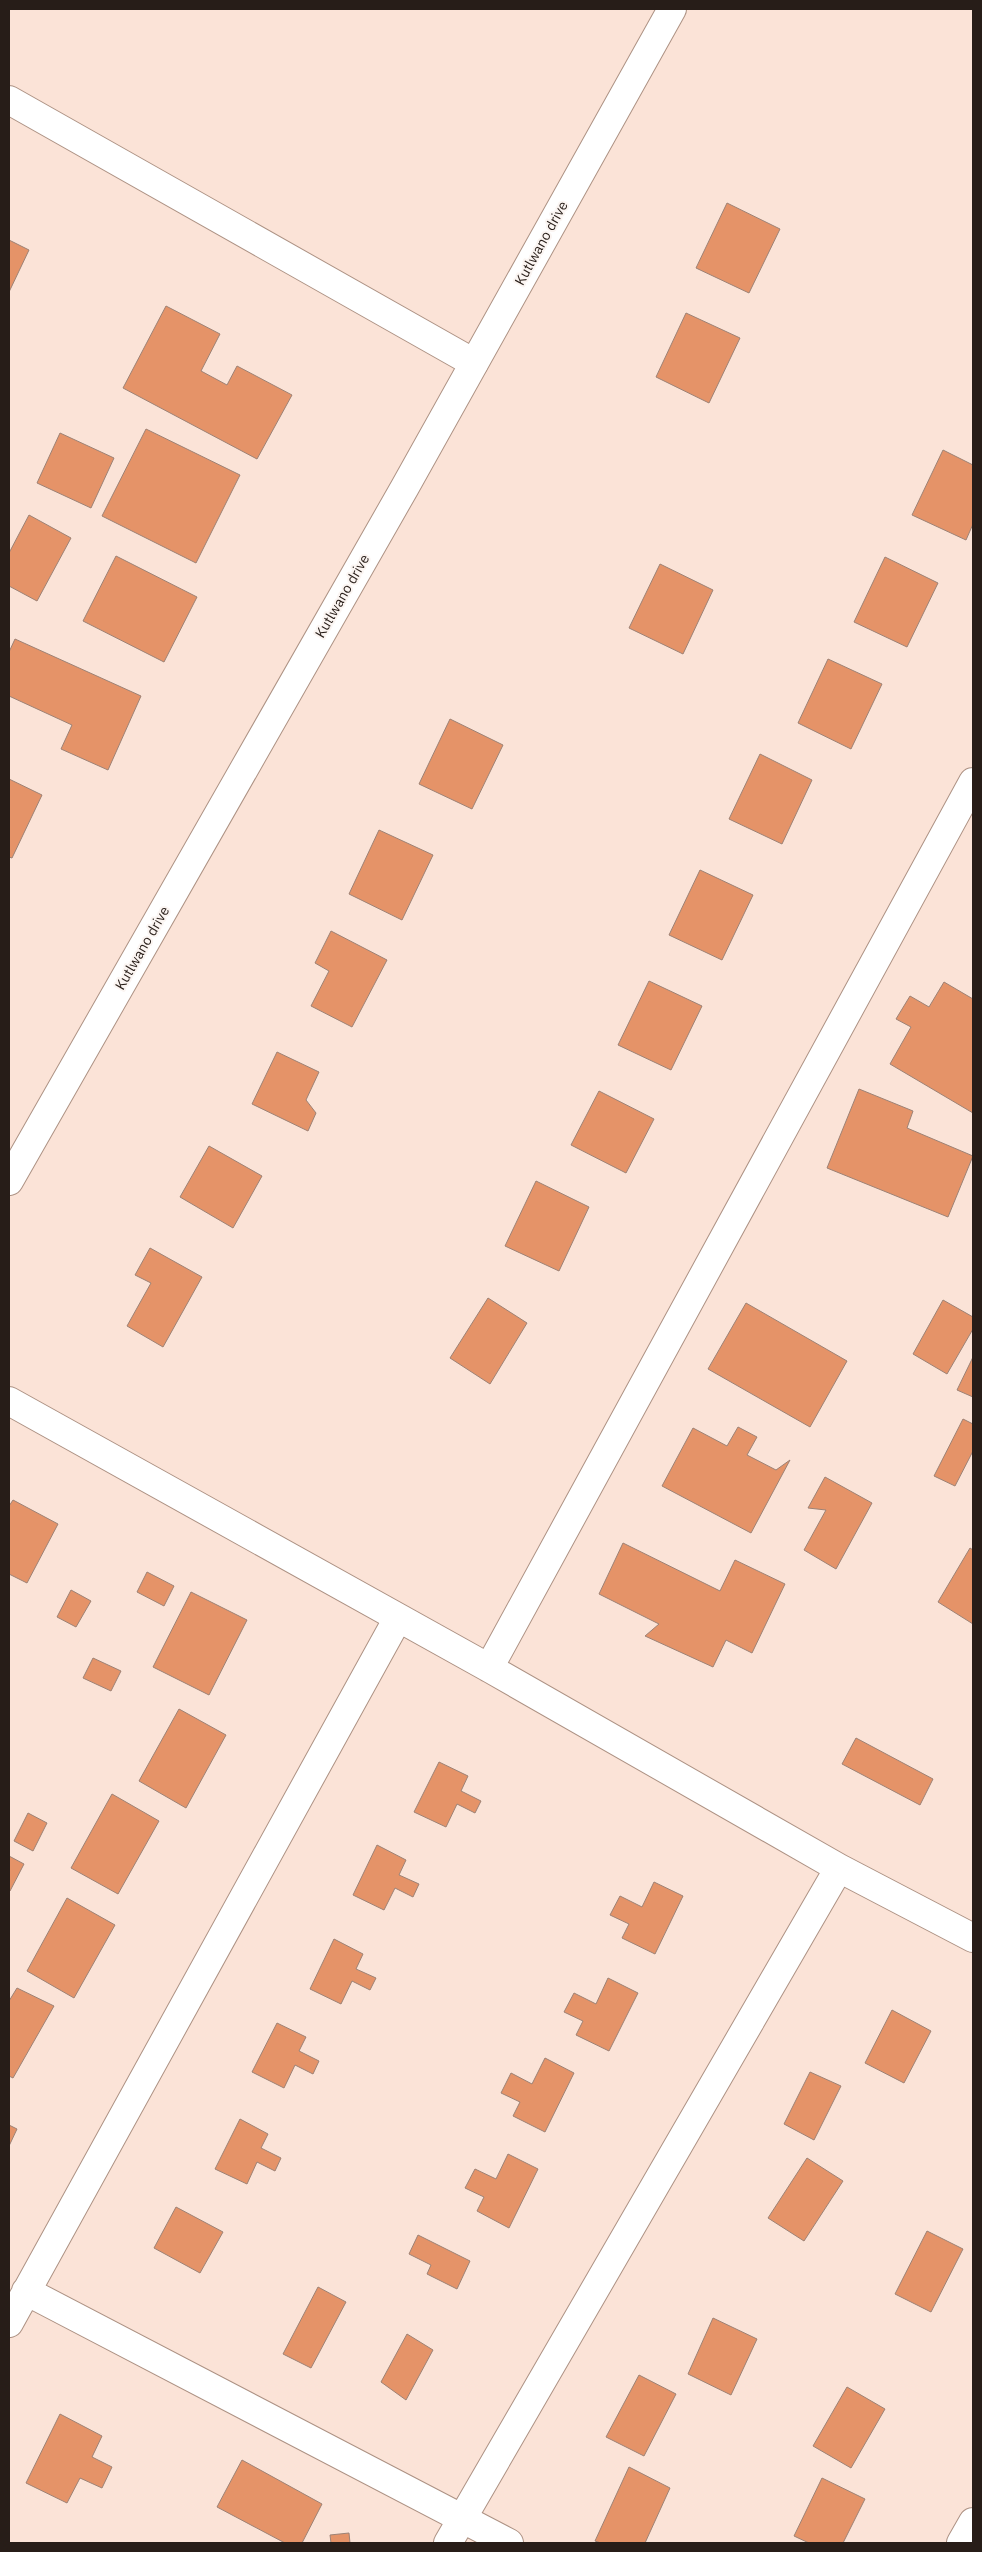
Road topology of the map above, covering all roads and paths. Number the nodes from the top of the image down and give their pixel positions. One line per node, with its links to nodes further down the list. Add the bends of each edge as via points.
1 (672, 9): 3 (street, Kutlwano drive)
2 (9, 100): 3 (street)
3 (474, 363): 5 (street, Kutlwano drive)
4 (973, 782): 8 (street)
5 (9, 1181)
6 (9, 1401): 7 (street)
7 (398, 1618): 8 (street); 11 (street)
8 (488, 1668): 9 (street)
9 (839, 1868): 10 (street); 13 (street)
10 (973, 1938)
11 (26, 2291): 12 (street); 13 (street)
12 (9, 2323)
13 (462, 2517): 15 (street); 16 (street)
14 (973, 2522): 17 (street)
15 (448, 2543)
16 (509, 2543)
17 (961, 2543)

